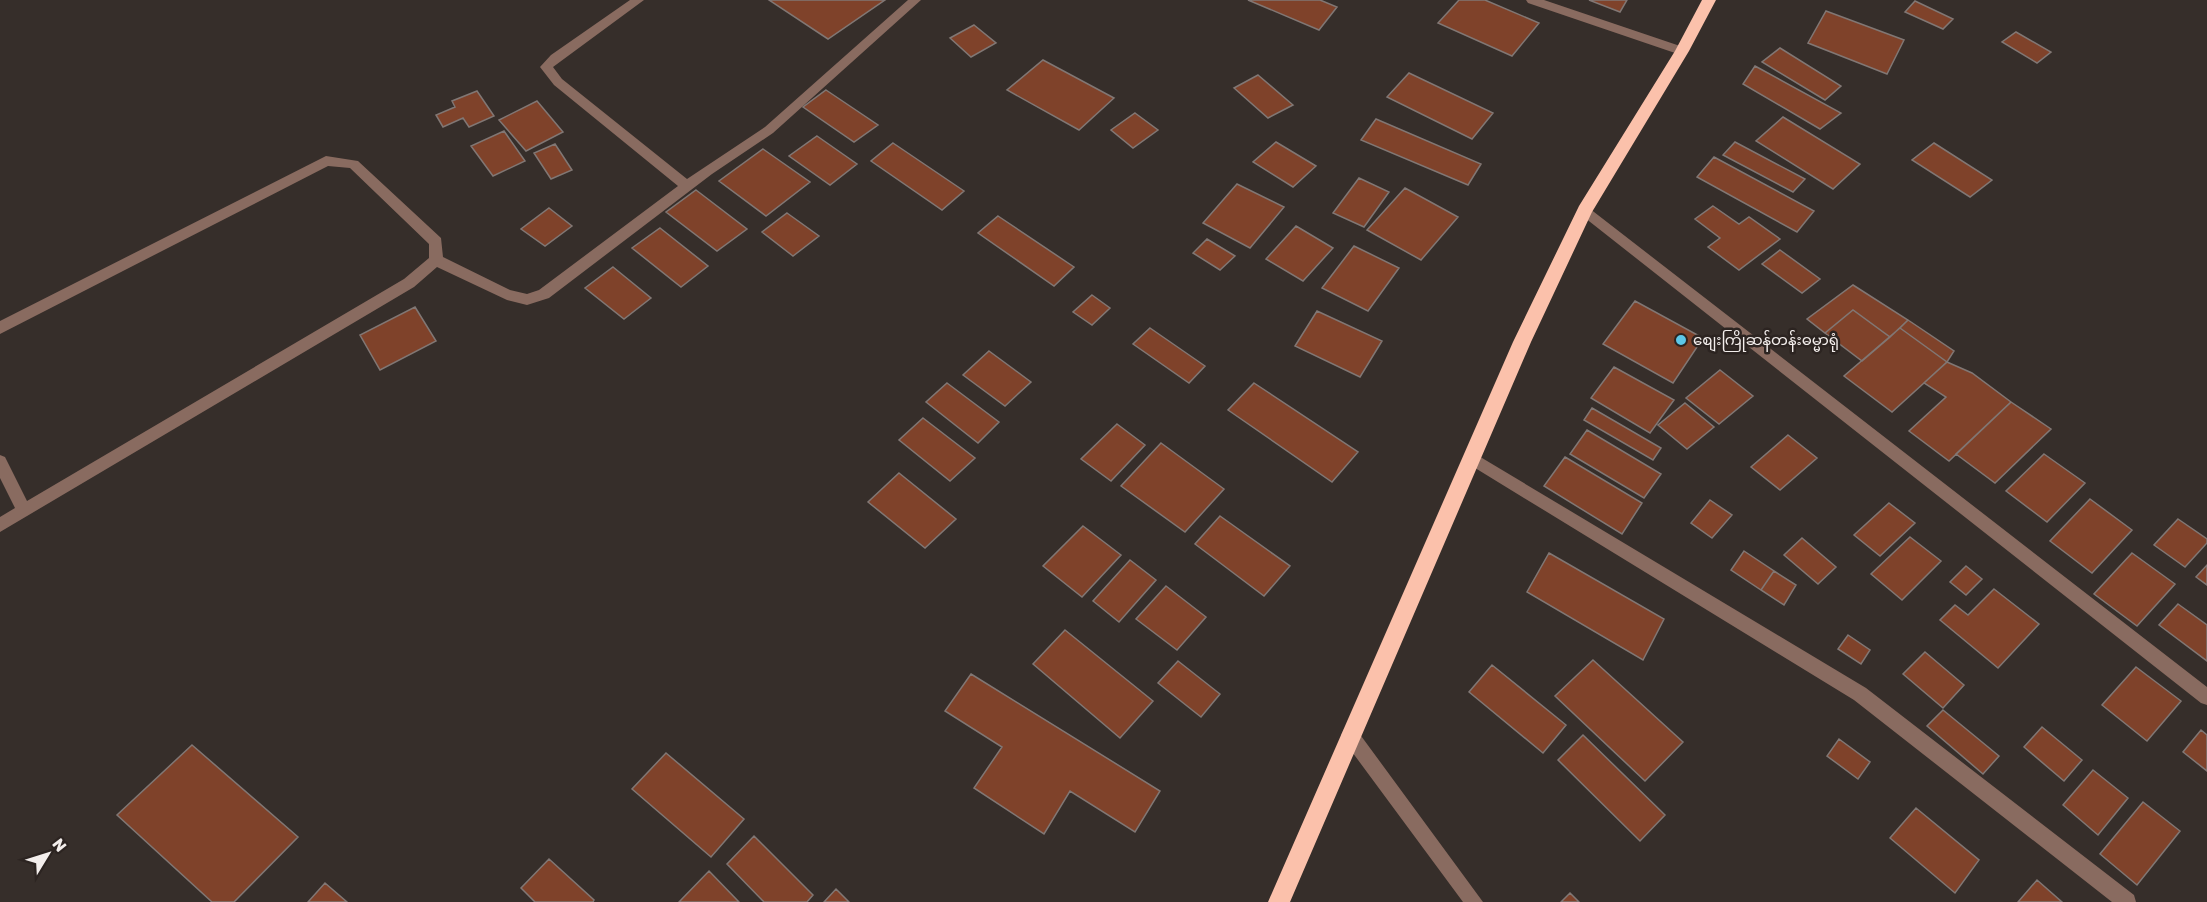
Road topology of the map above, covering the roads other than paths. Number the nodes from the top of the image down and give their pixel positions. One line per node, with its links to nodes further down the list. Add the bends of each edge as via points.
1 (639, 0): 6 (street, via 546,67 558,82)
2 (915, 0): 6 (street, via 769,130)
3 (1532, 0): 5 (street)
4 (1708, 0): 5 (highway)
5 (1682, 51): 7 (highway)
6 (686, 186): 8 (street, via 544,294 527,300 507,295)
7 (1585, 210): 10 (highway); 14 (street)
8 (436, 260): 9 (street, via 436,242 353,164 326,161); 12 (street, via 409,283)
9 (0, 328)
10 (1472, 458): 15 (highway); 18 (street, via 1860,694)
11 (0, 462): 12 (street)
12 (24, 511): 13 (street)
13 (0, 525)
14 (2207, 697)
15 (1350, 735): 16 (highway); 17 (street)
16 (1279, 902)
17 (1474, 902)
18 (2127, 902)

